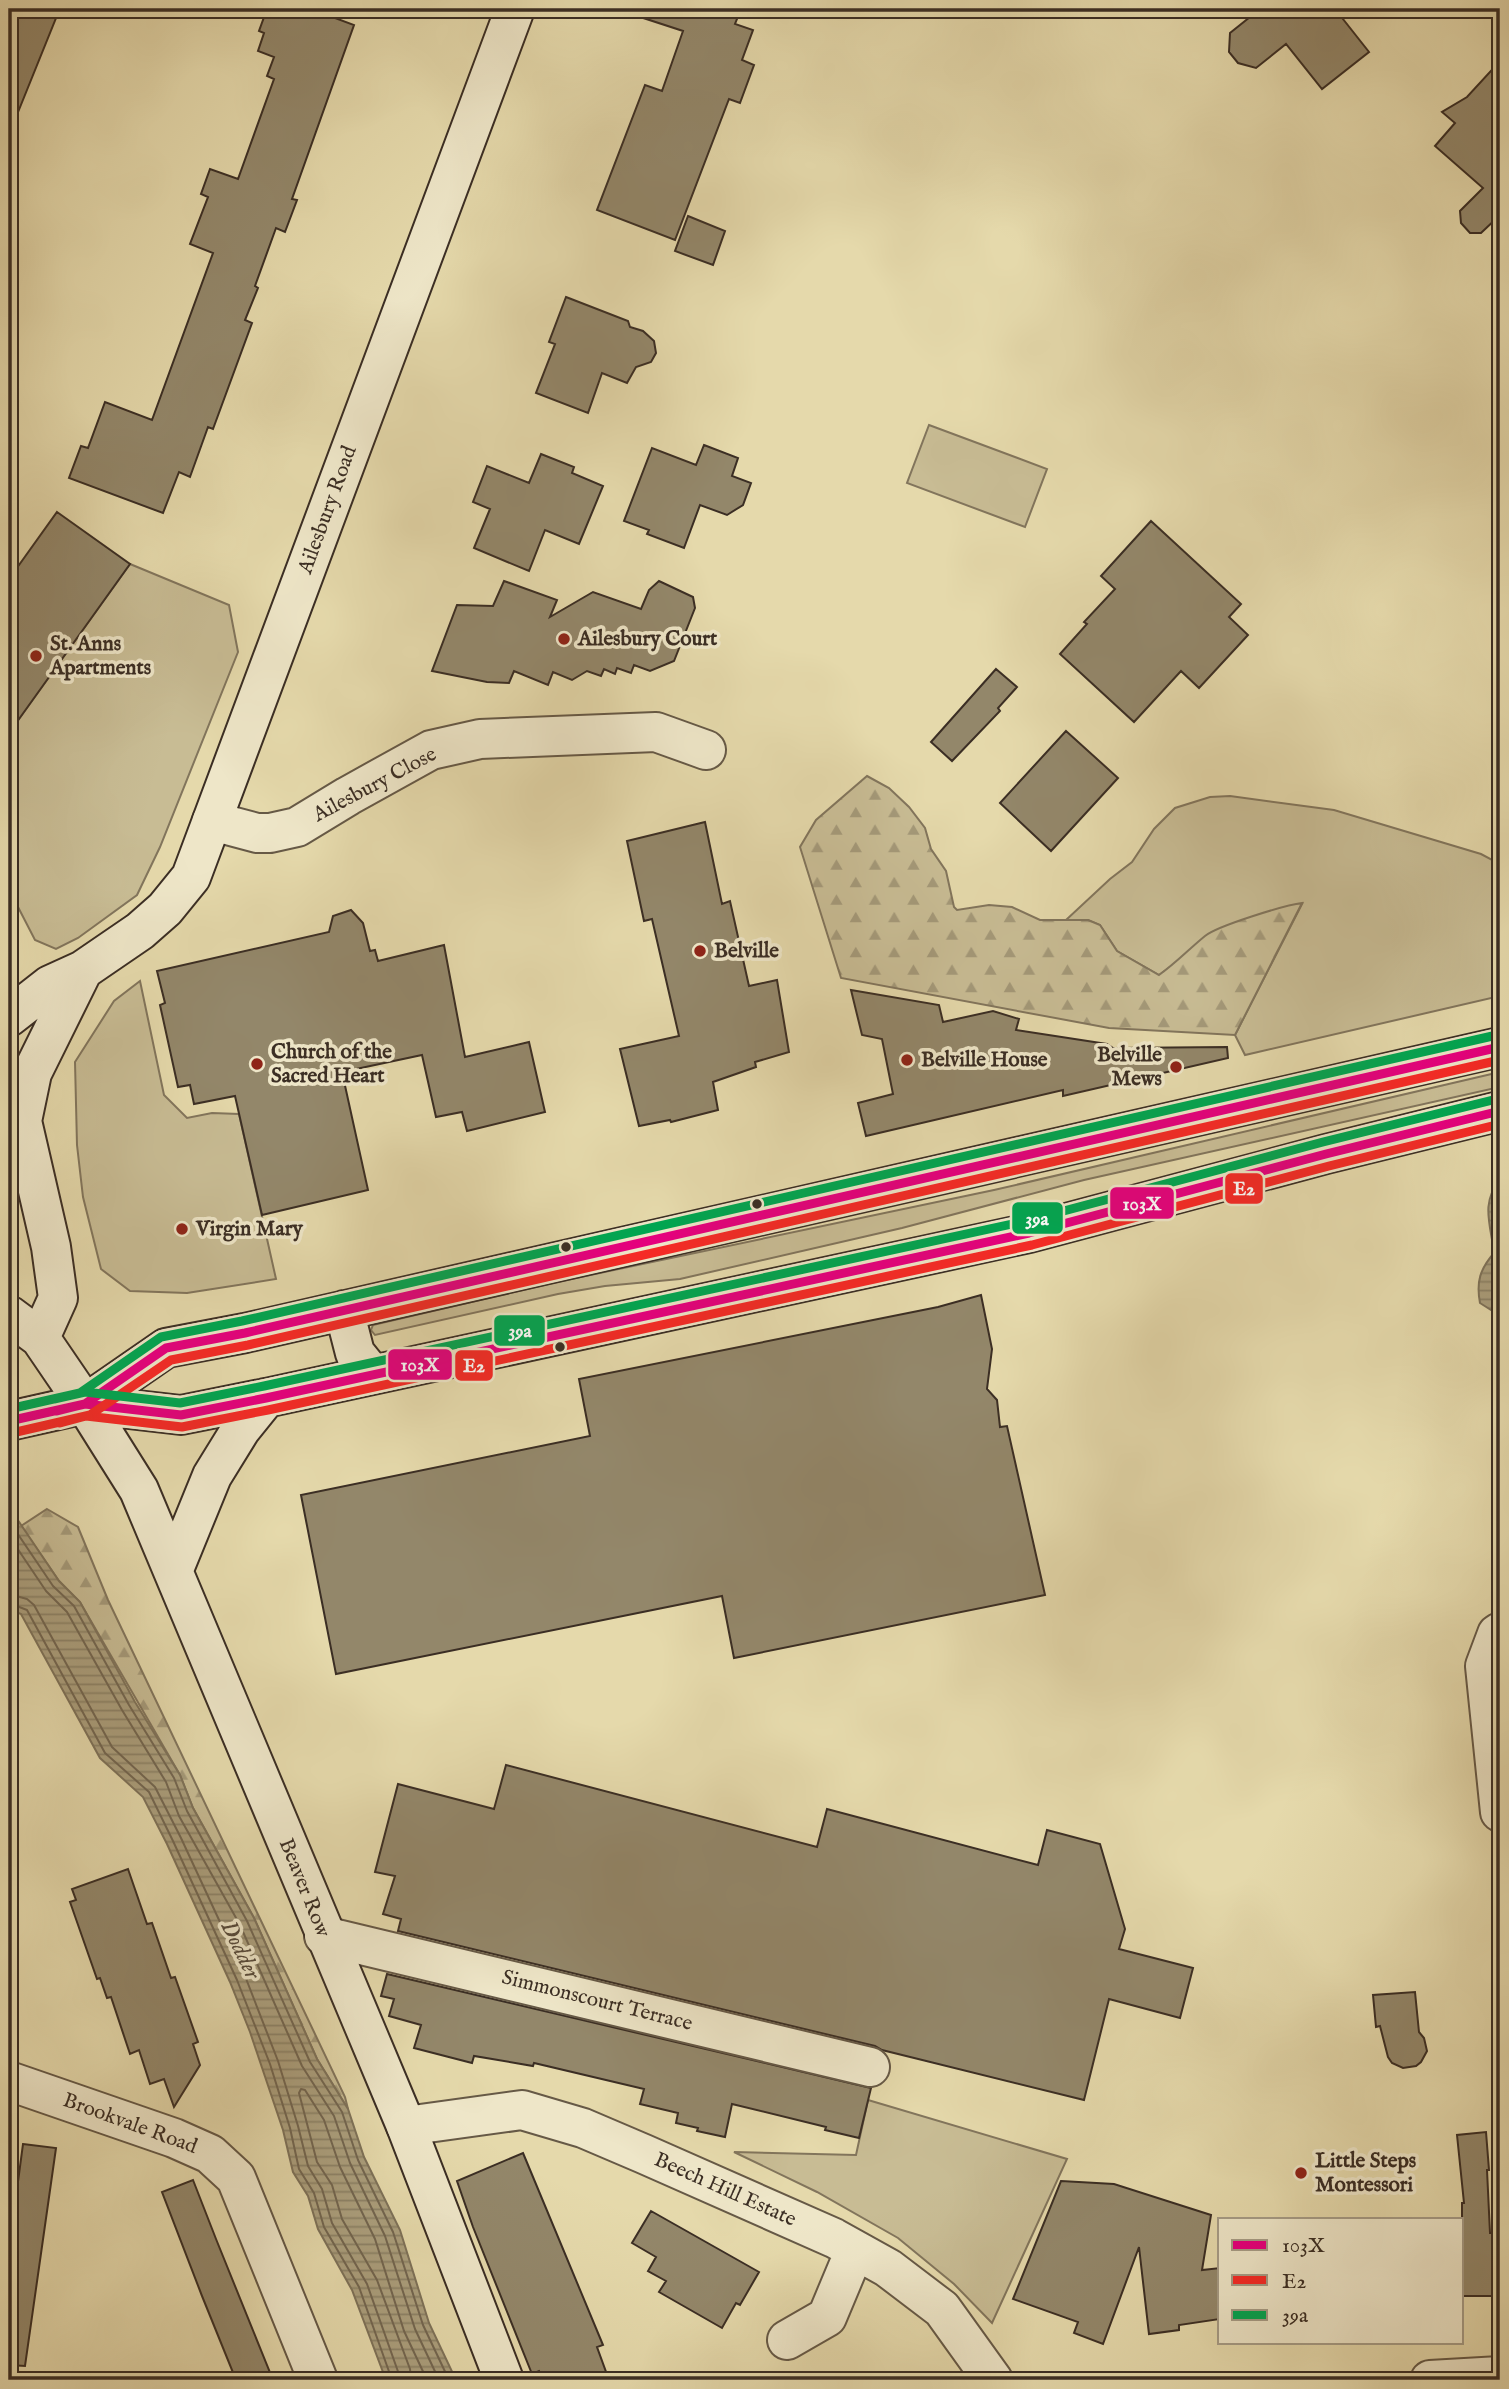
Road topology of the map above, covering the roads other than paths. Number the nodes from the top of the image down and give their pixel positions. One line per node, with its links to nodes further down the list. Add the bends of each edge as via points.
1 (515, 9): 3 (main road, Ailesbury Road)
2 (706, 750): 3 (main road, Ailesbury Close, via 656,732 481,740 431,750 297,827 257,833)
3 (212, 821): 4 (main road, Ailesbury Road, via 191,877 165,909)
4 (83, 970): 5 (main road, Ailesbury Road, via 50,985); 8 (main road, Ailesbury Road)
5 (9, 1017)
6 (1500, 1047): 9 (main road)
7 (1500, 1111): 12 (main road, via 1029,1233)
8 (15, 1115): 11 (main road, via 51,1247 58,1298)
9 (344, 1310): 12 (main road, via 355,1353); 14 (main road, via 166,1348)
10 (9, 1315): 11 (main road, Beaver Row)
11 (40, 1338): 14 (main road, Beaver Row)
12 (372, 1374): 13 (main road)
13 (266, 1398): 14 (main road, via 181,1415); 16 (main road, via 212,1476)
14 (85, 1404): 15 (main road); 16 (main road, Beaver Row, via 139,1490)
15 (9, 1421)
16 (174, 1569): 19 (main road, Beaver Row)
17 (1500, 1632): 18 (main road, via 1485,1666)
18 (1500, 1812)
19 (324, 1936): 20 (main road, Simmonscourt Terrace); 22 (main road, Beaver Row)
20 (870, 2067)
21 (9, 2081): 26 (main road, Brookvale Road, via 174,2138 210,2154 236,2178)
22 (406, 2126): 23 (main road, Beech Hill Estate, via 522,2110 583,2128); 27 (main road, Beaver Row)
23 (855, 2250): 24 (main road, via 827,2317); 28 (main road, Beech Hill Estate, via 888,2268 942,2309)
24 (787, 2340)
25 (1500, 2376): 29 (main road)
26 (318, 2380)
27 (504, 2380)
28 (993, 2380)
29 (1430, 2380)

